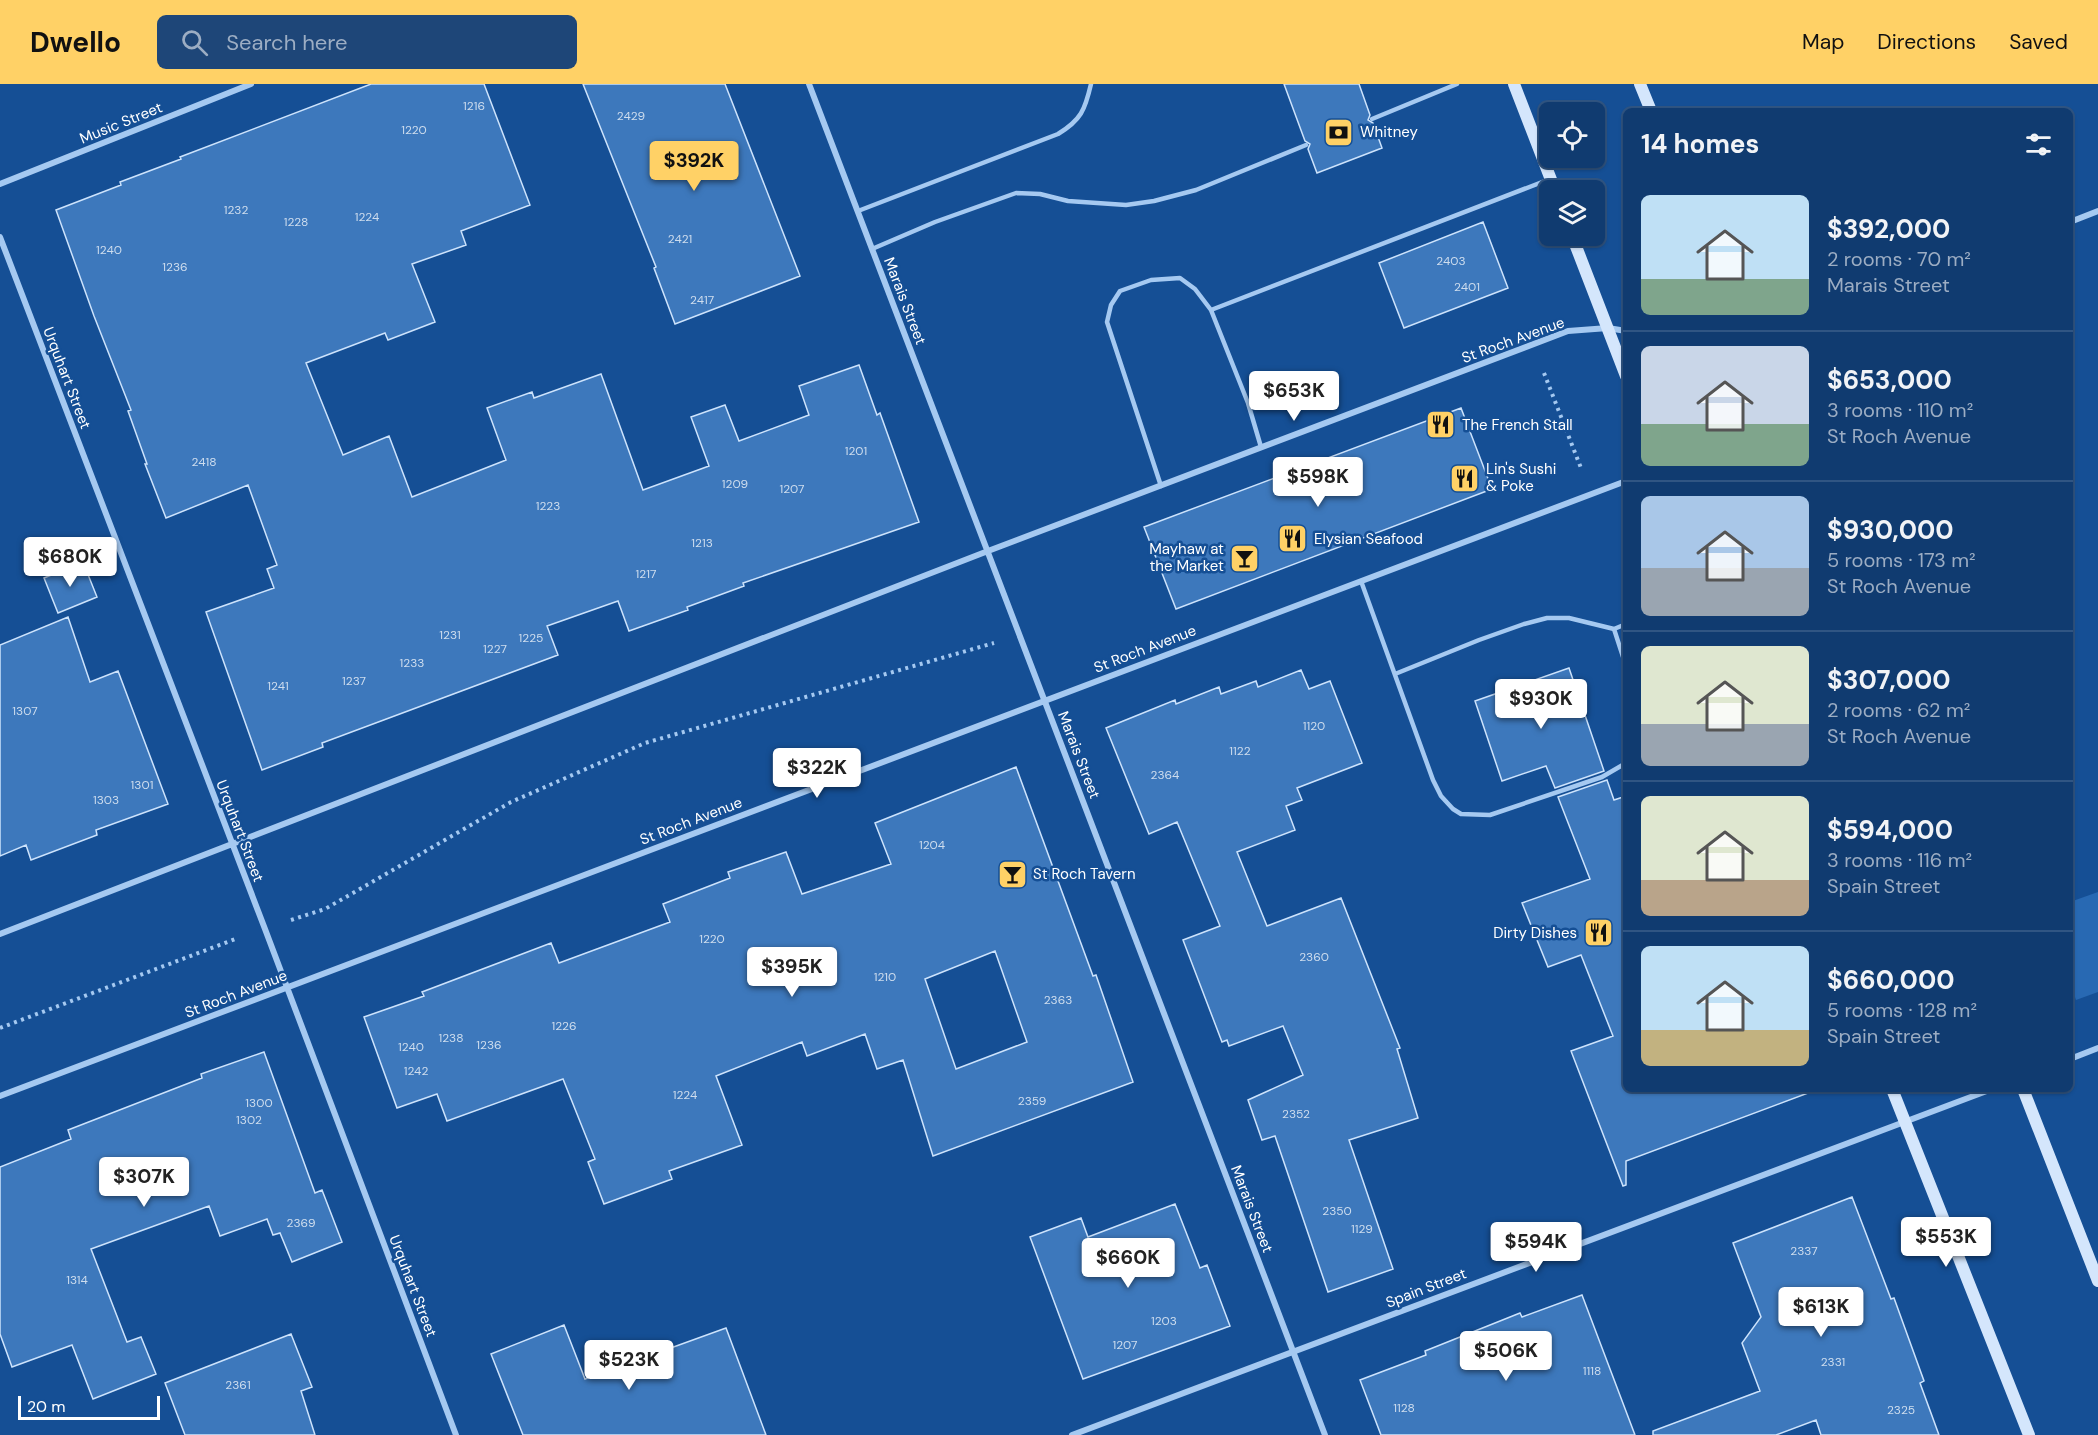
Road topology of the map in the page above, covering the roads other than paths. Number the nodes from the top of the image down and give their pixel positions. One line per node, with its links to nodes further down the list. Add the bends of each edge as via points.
1 (251, 84): 11 (street, Music Street)
2 (809, 84): 13 (street, Marais Street)
3 (1091, 84): 13 (lane, via 1085,108 1073,125 1058,134)
4 (1457, 84): 8 (lane)
5 (1514, 84): 10 (main road)
6 (1640, 84): 7 (main road)
7 (1650, 108)
8 (1372, 119)
9 (1306, 145): 18 (lane, via 1196,190 1154,201 1126,205 1016,193)
10 (1551, 180)
11 (0, 184)
12 (1539, 190): 19 (lane)
13 (858, 211): 18 (street, Marais Street)
14 (2098, 211): 15 (street)
15 (2073, 221)
16 (0, 237): 34 (street, Urquhart Street)
17 (1576, 246): 20 (main road)
18 (872, 249): 26 (street, Marais Street)
19 (1211, 310): 23 (lane); 25 (lane, via 1196,289 1180,278 1151,280 1120,291 1111,305 1107,322)
20 (1608, 328): 21 (street, St Roch Avenue); 22 (main road); 23 (street, St Roch Avenue, via 1568,331)
21 (1623, 330)
22 (1623, 368)
23 (1261, 447): 25 (street, St Roch Avenue)
24 (1623, 482): 27 (street, St Roch Avenue)
25 (1161, 486): 26 (street, St Roch Avenue)
26 (988, 551): 32 (street, Marais Street); 34 (street, St Roch Avenue)
27 (1361, 581): 31 (lane); 32 (street, St Roch Avenue)
28 (1623, 625): 29 (lane)
29 (1614, 629): 30 (lane); 31 (lane, via 1569,618 1547,618)
30 (1623, 657)
31 (1395, 674): 33 (lane, via 1433,780 1441,796 1461,814 1490,815 1602,777)
32 (1044, 700): 36 (street, St Roch Avenue); 45 (street, Marais Street)
33 (1623, 765)
34 (232, 844): 35 (street, St Roch Avenue); 36 (street, Urquhart Street)
35 (0, 934)
36 (287, 987): 42 (street, St Roch Avenue); 46 (street, Urquhart Street)
37 (2098, 1048): 38 (street)
38 (2073, 1058)
39 (1893, 1092): 43 (main road)
40 (1984, 1092): 43 (street, Spain Street)
41 (2024, 1092): 44 (main road)
42 (0, 1096)
43 (1904, 1122): 45 (street, Spain Street); 49 (main road)
44 (2098, 1281)
45 (1294, 1351): 47 (street, Spain Street); 48 (street, Marais Street)
46 (456, 1435)
47 (1072, 1435)
48 (1325, 1435)
49 (2029, 1435)

